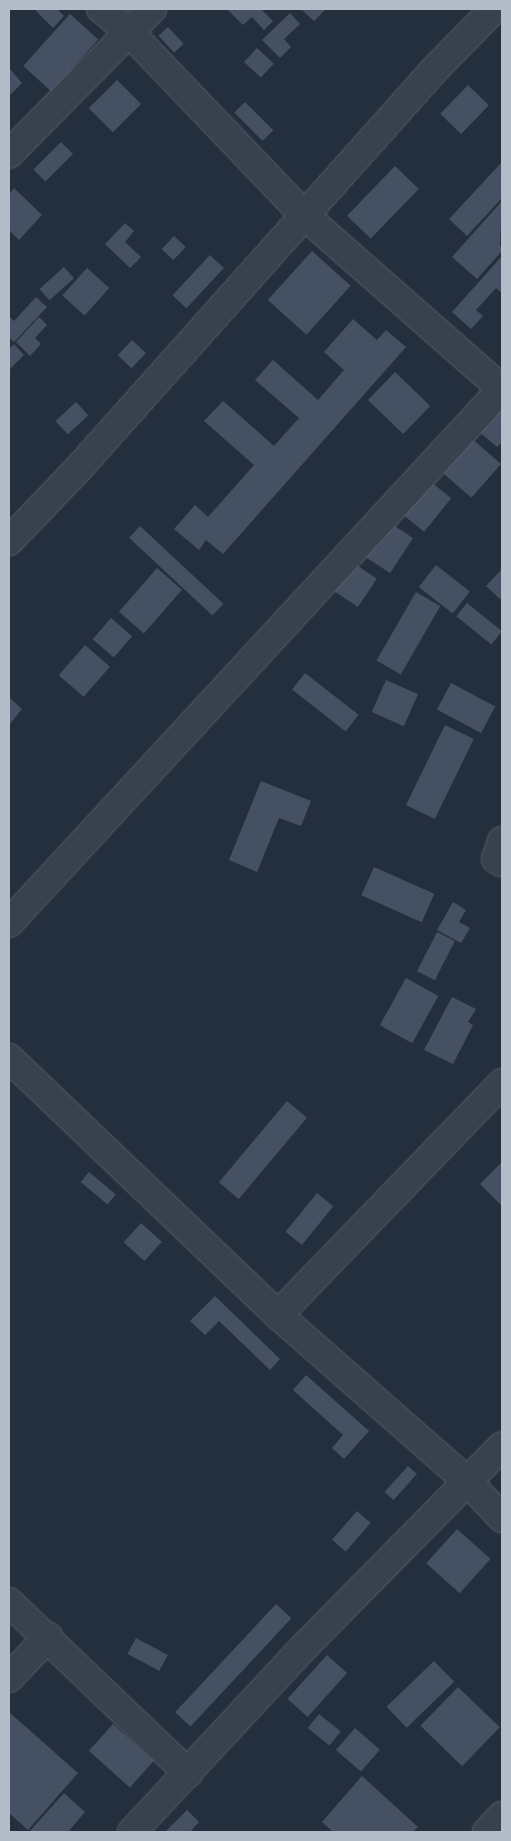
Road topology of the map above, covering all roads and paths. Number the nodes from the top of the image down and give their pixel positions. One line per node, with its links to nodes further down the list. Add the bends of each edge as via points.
1 (101, 9): 4 (street)
2 (152, 9): 4 (street)
3 (494, 9): 6 (street, via 436,68)
4 (130, 33): 5 (street); 6 (street)
5 (9, 154)
6 (304, 215): 7 (street, via 78,469); 10 (street, via 502,389)
7 (9, 541)
8 (502, 841): 9 (street, via 496,859)
9 (502, 862)
10 (9, 923)
11 (9, 1058): 13 (street)
12 (502, 1083): 13 (street)
13 (278, 1315): 15 (street)
14 (502, 1446): 15 (street)
15 (467, 1481): 16 (street); 20 (street, via 306,1645)
16 (502, 1518)
17 (9, 1602): 18 (street)
18 (48, 1637): 19 (street); 20 (street)
19 (9, 1678)
20 (188, 1773): 22 (street)
21 (502, 1816): 23 (street)
22 (132, 1832)
23 (487, 1832)

